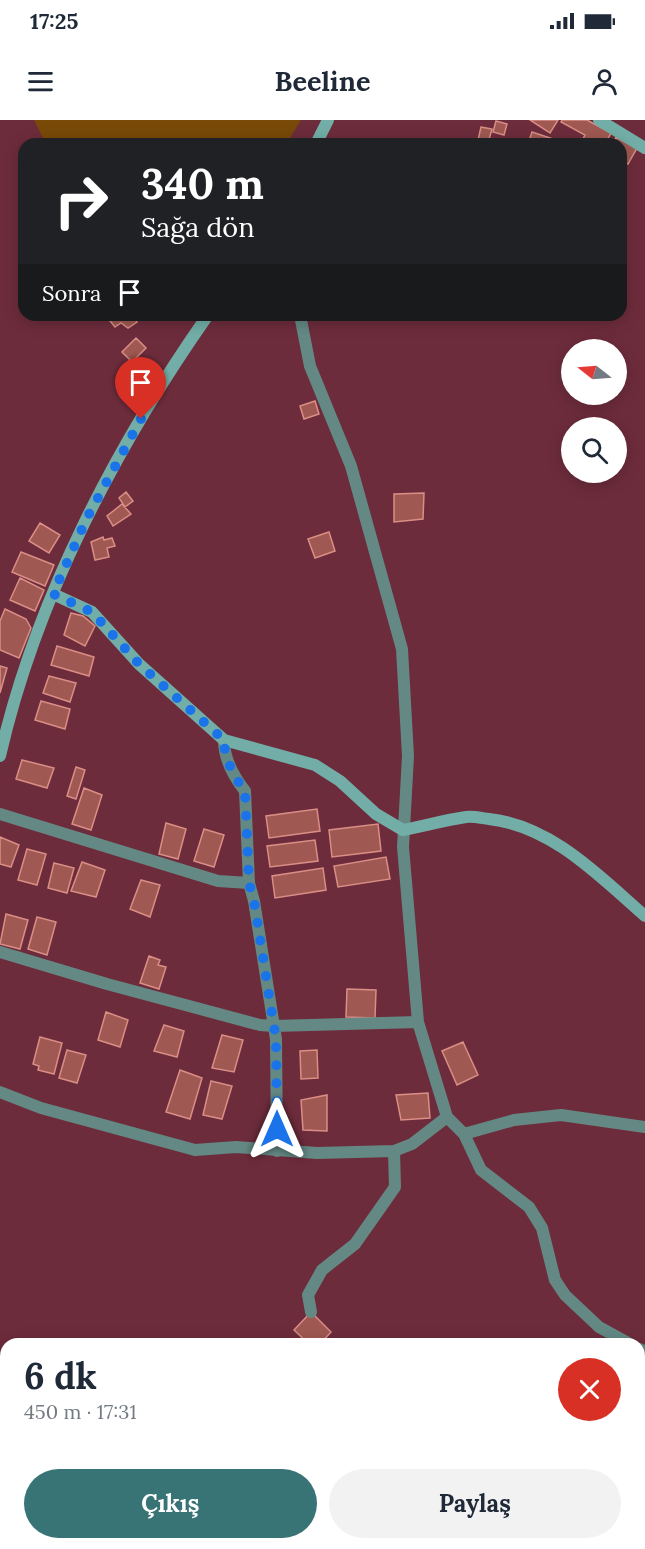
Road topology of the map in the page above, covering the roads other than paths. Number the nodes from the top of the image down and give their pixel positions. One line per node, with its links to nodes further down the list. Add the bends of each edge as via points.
1 (328, 120): 3 (street)
2 (599, 120): 4 (street)
3 (319, 138)
4 (645, 148)
5 (204, 321): 7 (street, via 130,436)
6 (301, 321): 11 (street, via 310,366 351,466 402,648 408,756)
7 (53, 594): 8 (street, via 92,612 139,664); 9 (street, via 11,709)
8 (224, 740): 11 (street, via 315,765 340,781 376,814); 12 (street, via 236,780 245,791)
9 (0, 756)
10 (0, 814): 12 (street, via 218,881)
11 (403, 830): 13 (street, via 468,817 509,821 556,842); 15 (street)
12 (249, 883): 16 (street)
13 (645, 916)
14 (0, 952): 16 (street)
15 (418, 1022): 16 (street); 18 (street)
16 (274, 1026): 21 (street)
17 (0, 1092): 21 (street, via 51,1111 195,1150 236,1147)
18 (447, 1117): 20 (street); 22 (street, via 412,1144)
19 (645, 1127): 20 (street, via 561,1115 514,1120)
20 (464, 1134): 24 (street, via 480,1170 529,1207 542,1228 555,1280 566,1295 599,1328)
21 (277, 1151): 22 (street)
22 (394, 1151): 23 (street, via 395,1187 355,1244 322,1270 308,1295)
23 (311, 1312)
24 (618, 1338)

